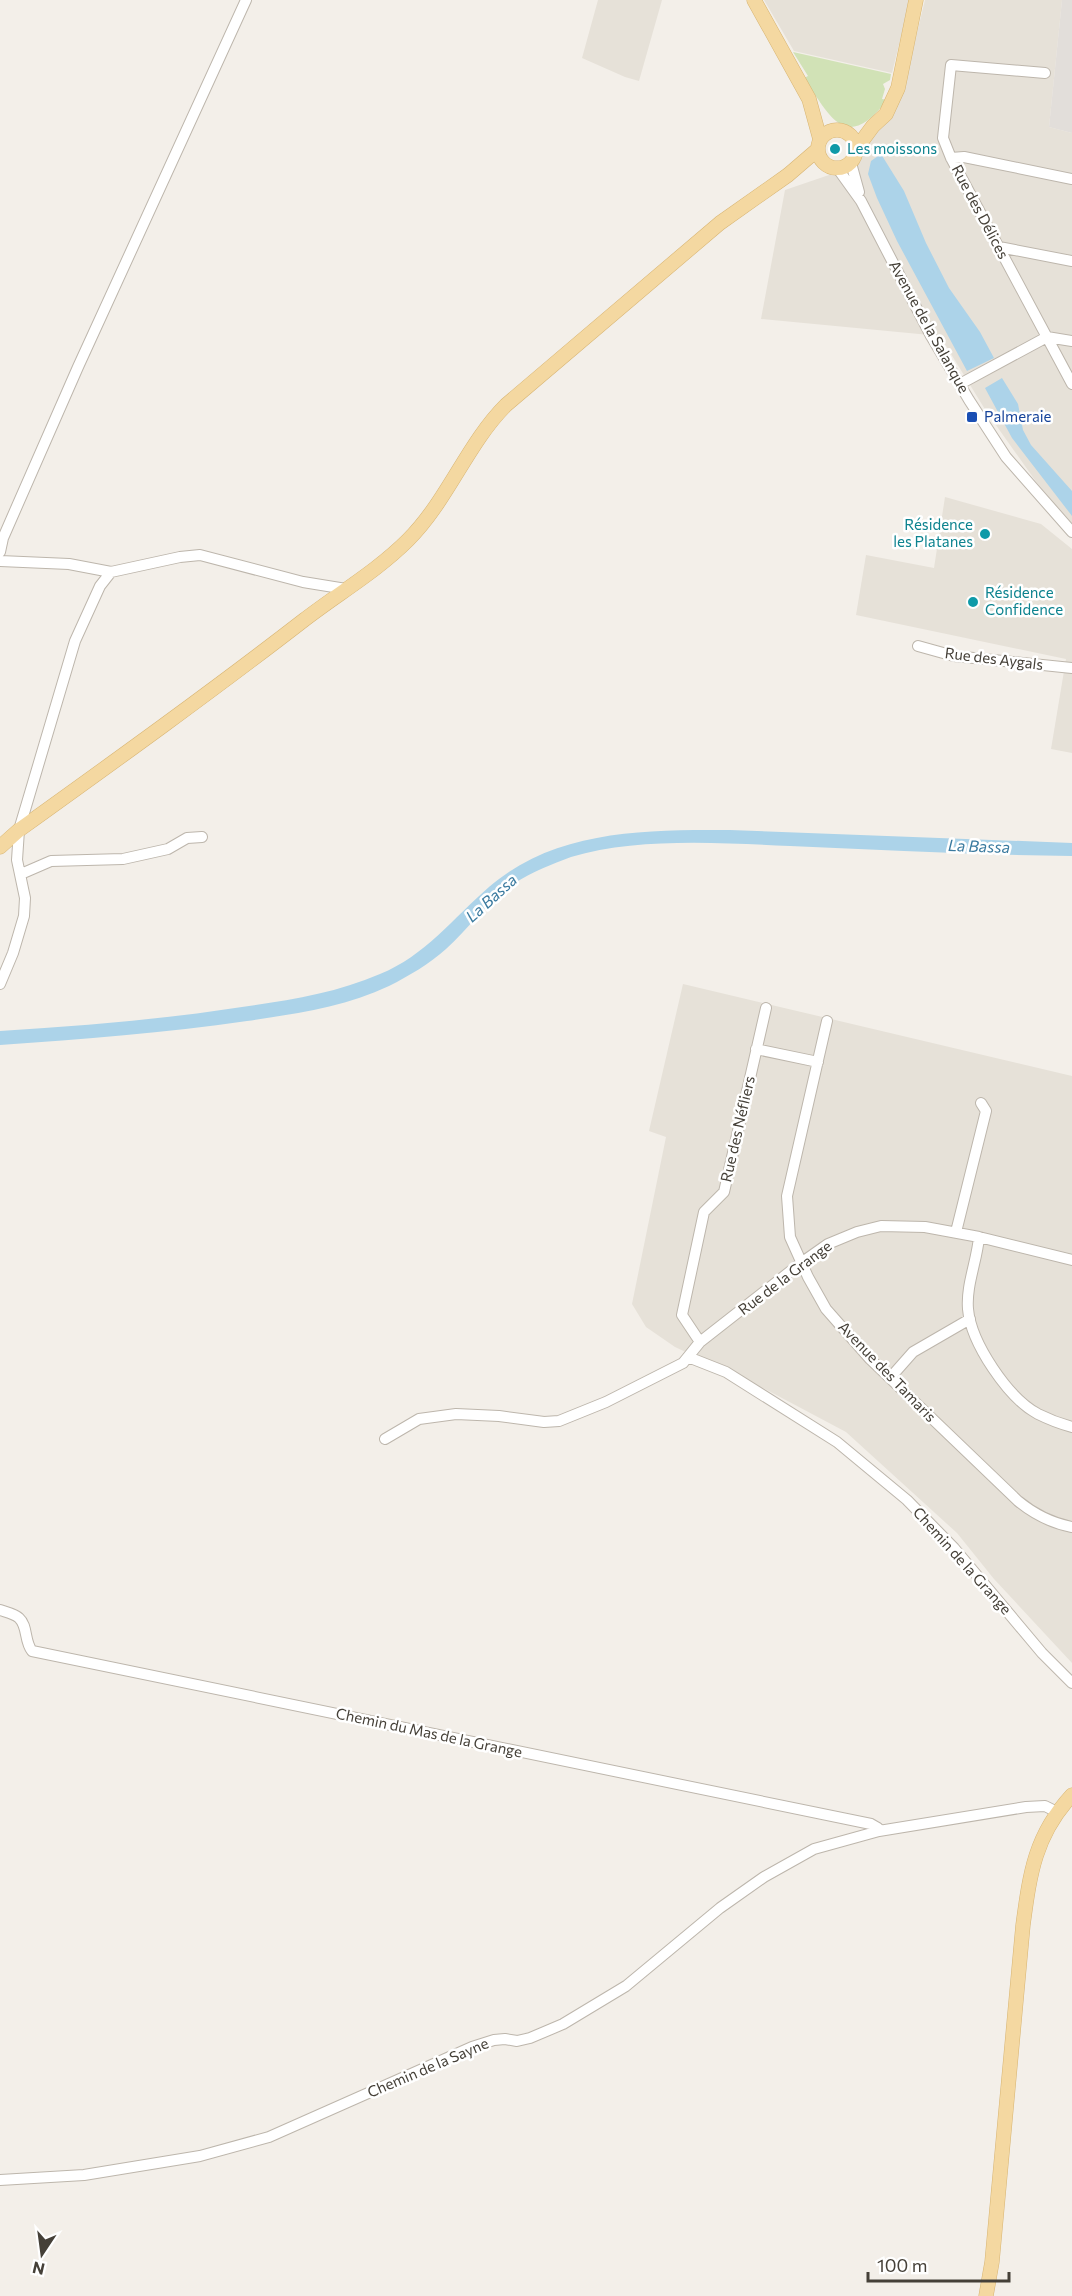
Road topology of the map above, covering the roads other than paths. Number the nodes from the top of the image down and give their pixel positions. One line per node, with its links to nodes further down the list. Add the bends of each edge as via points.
1 (246, 0): 21 (street, via 73,378)
2 (754, 0): 5 (main road)
3 (916, 0): 7 (main road, via 898,88 886,114)
4 (1045, 73): 9 (street, Rue des Délices, via 951,65 943,138)
5 (809, 99): 6 (main road); 8 (main road)
6 (837, 130): 7 (main road); 8 (main road, via 828,132)
7 (854, 142): 11 (main road)
8 (819, 145): 10 (main road); 12 (main road)
9 (951, 158): 13 (street, via 964,157); 14 (street, Rue des Délices)
10 (824, 164): 11 (main road); 12 (main road)
11 (845, 166): 18 (street, Avenue de la Salanque, via 931,336)
12 (788, 175): 24 (main road, via 720,223 506,405 489,422 434,510 409,540)
13 (1072, 179)
14 (999, 247): 15 (street); 16 (street, Rue des Délices)
15 (1072, 261)
16 (1047, 337): 17 (street); 18 (street); 19 (street, Rue des Délices)
17 (1072, 341)
18 (960, 384): 20 (street, Avenue de la Salanque, via 1006,457)
19 (1072, 384)
20 (1072, 532)
21 (0, 552)
22 (0, 561): 23 (street, via 69,564)
23 (111, 572): 24 (street, via 200,555); 27 (street, via 100,586 75,641)
24 (346, 589): 27 (main road)
25 (918, 646): 26 (street, Rue des Aygals, via 954,656)
26 (1072, 668)
27 (19, 831): 29 (main road); 30 (street, via 17,860)
28 (202, 837): 30 (street, via 187,838 168,849 123,859 51,861)
29 (0, 847)
30 (21, 874): 31 (street, via 24,916)
31 (0, 984)
32 (766, 1008): 34 (street, Rue des Néfliers)
33 (827, 1021): 35 (street, Avenue des Tamaris)
34 (756, 1049): 35 (street); 42 (street, Rue des Néfliers, via 724,1192 704,1212 682,1315)
35 (818, 1062): 40 (street, Avenue des Tamaris, via 787,1196 790,1237)
36 (981, 1103): 37 (street, via 986,1111)
37 (956, 1232): 38 (street, Rue de la Grange); 40 (street, Rue de la Grange, via 881,1226 828,1244)
38 (980, 1237): 39 (street, Rue de la Grange); 41 (street, via 969,1288)
39 (1072, 1260)
40 (801, 1263): 42 (street, Rue de la Grange); 44 (street, Avenue des Tamaris, via 826,1309)
41 (970, 1319): 44 (street, via 913,1352); 45 (street, via 974,1336 993,1370 1015,1394 1036,1413)
42 (700, 1342): 43 (street, Rue de la Grange)
43 (688, 1357): 46 (street, Rue de la Grange, via 606,1402 559,1421 456,1414 419,1419); 49 (street, Chemin de la Grange, via 726,1372 837,1442 907,1500)
44 (890, 1378): 47 (street, Avenue des Tamaris, via 1018,1502 1047,1520)
45 (1072, 1427)
46 (385, 1439)
47 (1072, 1527)
48 (0, 1610): 52 (street, Chemin du Mas de la Grange, via 19,1617 26,1644 32,1651 871,1824)
49 (1072, 1683)
50 (1072, 1795): 51 (main road)
51 (1057, 1812): 52 (street, Chemin de la Sayne, via 1045,1806 1026,1807); 54 (main road, via 1032,1865 1023,1925)
52 (879, 1831): 53 (street, Chemin de la Sayne, via 814,1849 764,1877 626,1986 539,2035 517,2041 494,2040 472,2047 269,2137 200,2156 84,2175)
53 (0, 2180)
54 (986, 2296)

